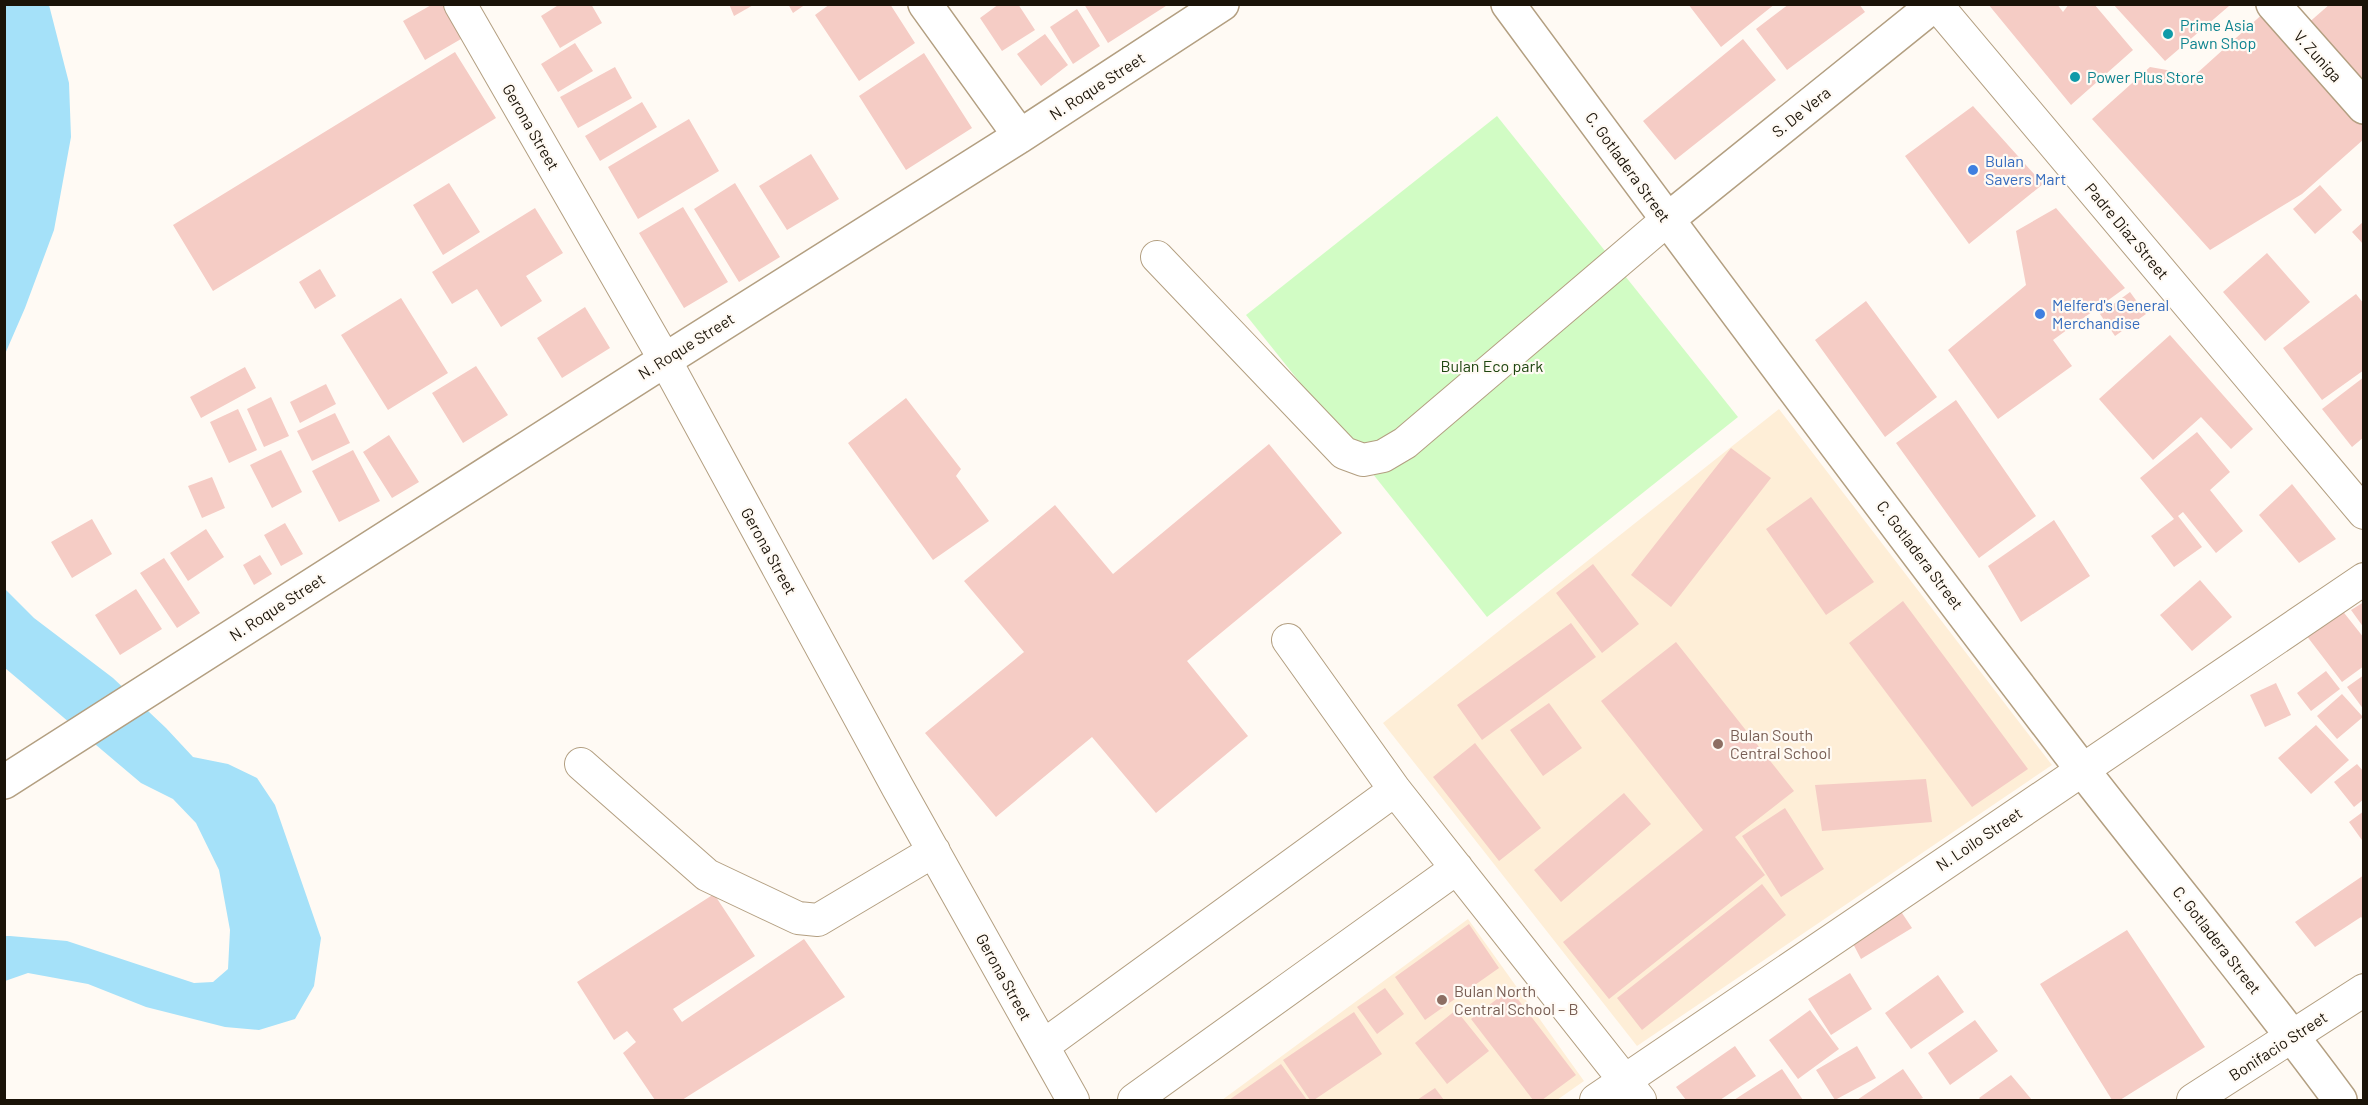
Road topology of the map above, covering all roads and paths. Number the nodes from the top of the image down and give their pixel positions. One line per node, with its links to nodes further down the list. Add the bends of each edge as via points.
1 (460, 4): 11 (street, Gerona Street)
2 (925, 4): 8 (street)
3 (1222, 4): 8 (street, N. Roque Street)
4 (1508, 4): 9 (street, C. Gotladera Street)
5 (1935, 4): 9 (street, S. De Vera); 12 (street, Padre Diaz Street)
6 (2273, 4): 7 (street, V. Zuniga)
7 (2364, 106)
8 (1020, 136): 11 (street, N. Roque Street)
9 (1667, 220): 10 (street, via 1405,443 1383,456 1363,460 1344,453); 16 (street, C. Gotladera Street)
10 (1157, 257)
11 (664, 360): 17 (street, N. Roque Street); 19 (street, Gerona Street)
12 (2364, 513)
13 (2364, 579): 16 (street, N. Loilo Street)
14 (1288, 640): 18 (street)
15 (581, 764): 19 (street, via 707,875 798,918 818,920)
16 (2082, 769): 22 (street, C. Gotladera Street); 24 (street, N. Loilo Street)
17 (4, 782)
18 (1395, 790): 20 (street); 23 (street)
19 (934, 851): 23 (street, Gerona Street)
20 (1457, 868): 24 (street); 26 (street)
21 (2364, 990): 22 (street, Bonifacio Street)
22 (2293, 1037): 28 (street, Bonifacio Street); 29 (street, C. Gotladera Street)
23 (1042, 1046): 25 (street, Gerona Street)
24 (1632, 1090): 27 (street, N. Loilo Street)
25 (1073, 1101)
26 (1134, 1101)
27 (1596, 1101)
28 (2193, 1101)
29 (2340, 1101)

